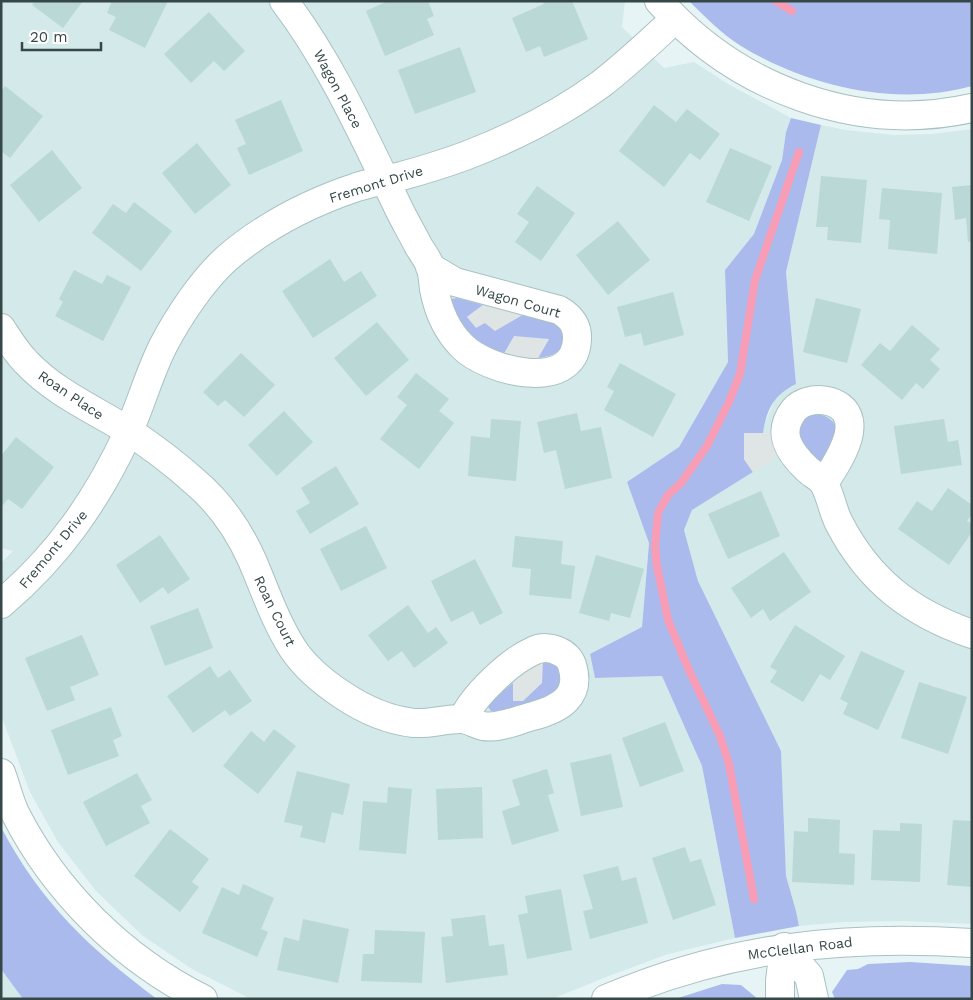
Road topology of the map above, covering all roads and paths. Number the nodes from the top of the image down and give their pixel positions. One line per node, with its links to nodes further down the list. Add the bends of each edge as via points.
1 (284, 1): 4 (street, Wagon Place, via 316,48)
2 (667, 10): 3 (street, via 705,46 735,66 802,98 841,109 885,114 943,113); 4 (street, Fremont Drive, via 638,53 599,85 538,123 464,156)
3 (972, 108)
4 (385, 180): 5 (street, Wagon Court); 7 (street, Fremont Drive, via 358,187 283,219 225,260 174,327)
5 (430, 266): 5 (street, Wagon Court, via 438,306 445,322 452,335 472,356 502,369 527,372 552,370 571,359 577,338 575,325 569,316 559,310 455,282)
6 (1, 328): 7 (street, Roan Place, via 26,362 42,376)
7 (128, 431): 9 (street, Fremont Drive, via 106,478 74,527 20,589); 11 (street, Roan Court, via 196,482 234,526 284,633 303,662 317,675 354,702 396,720 417,723)
8 (824, 483): 10 (street, via 848,539 890,590 931,618)
9 (1, 604)
10 (972, 634)
11 (463, 719)
12 (1, 773): 15 (street, via 14,811 36,849 83,909 158,974)
13 (972, 943): 14 (street, McClellan Road, via 885,940)
14 (784, 947): 16 (street, McClellan Road, via 707,963); 17 (street); 18 (street, via 809,976)
15 (203, 999)
16 (606, 999)
17 (780, 999)
18 (814, 999)

